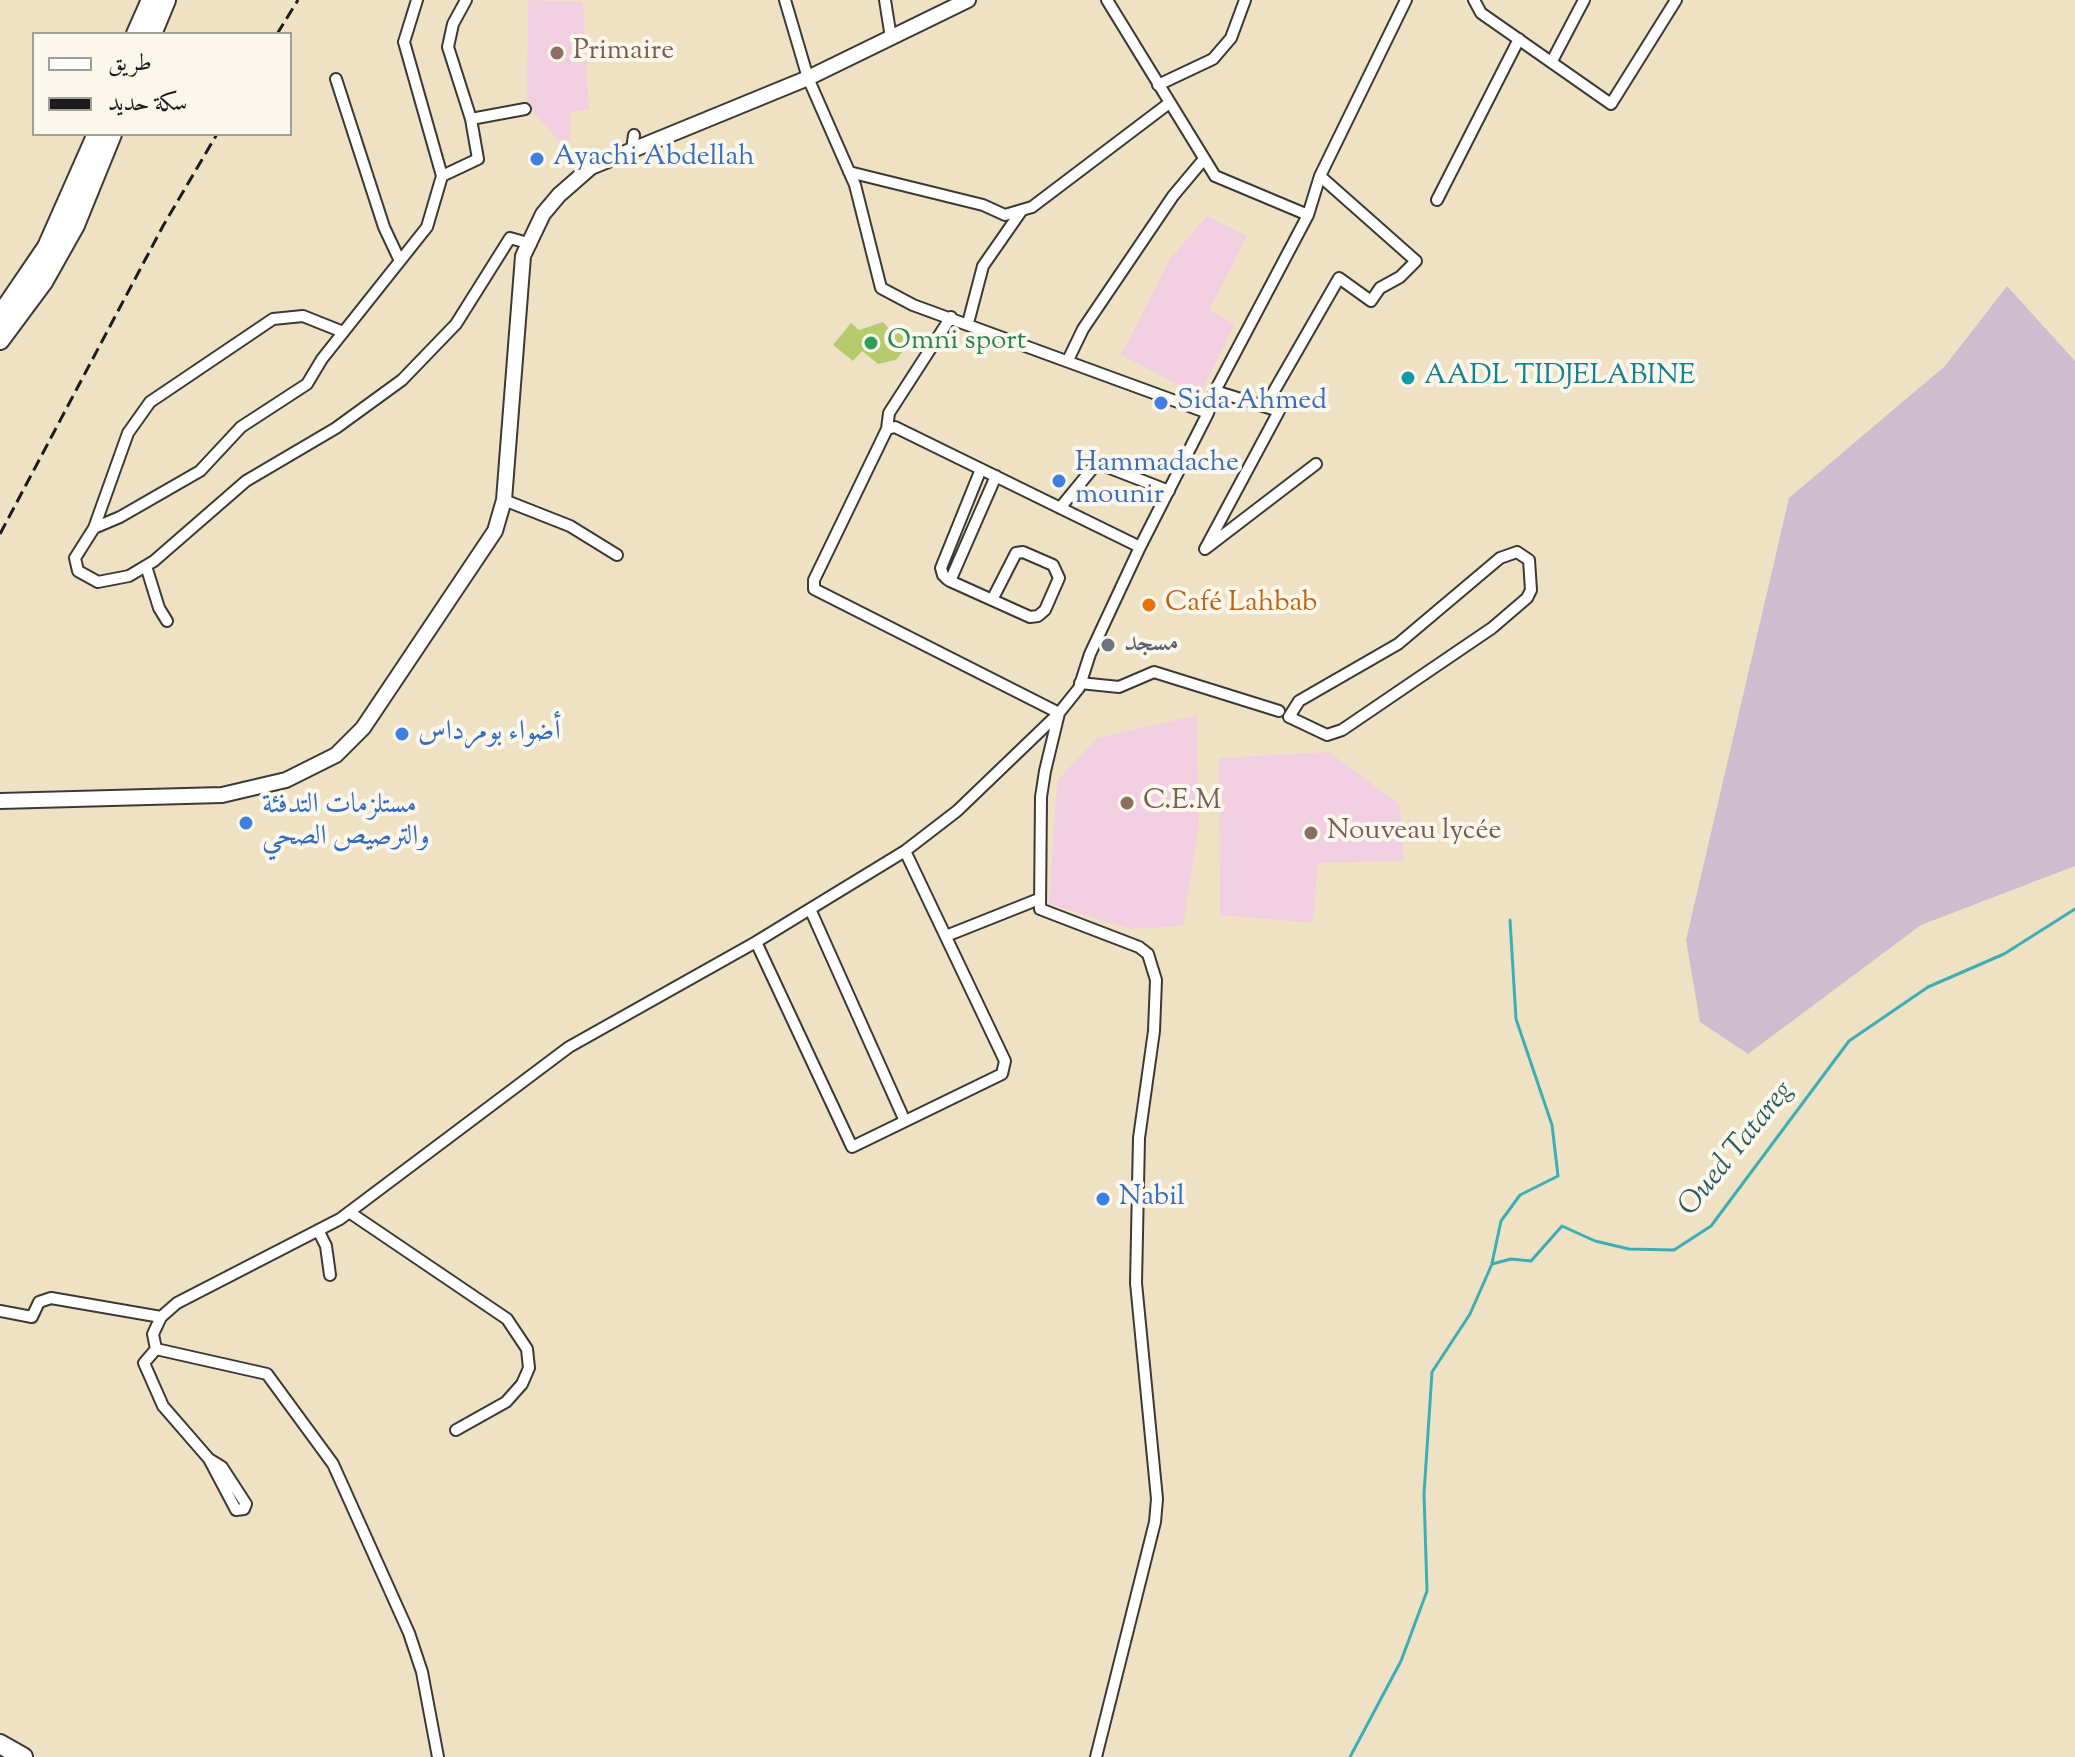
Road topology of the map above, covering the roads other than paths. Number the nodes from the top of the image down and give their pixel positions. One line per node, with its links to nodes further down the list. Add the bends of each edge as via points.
1 (151, 0): 14 (highway)
2 (166, 0): 15 (highway)
3 (417, 0): 29 (street, via 404,42)
4 (466, 0): 24 (street, via 448,47)
5 (785, 0): 19 (street)
6 (885, 0): 16 (street)
7 (968, 0): 16 (main road)
8 (1107, 0): 21 (street)
9 (1245, 0): 21 (street, via 1231,38 1213,59)
10 (1406, 0): 30 (street)
11 (1584, 0): 18 (street)
12 (1676, 0): 18 (street, via 1611,104)
13 (1476, 1): 17 (street, via 1481,13)
14 (137, 32)
15 (153, 32)
16 (891, 38): 19 (main road)
17 (1519, 39): 18 (street); 31 (street)
18 (1552, 61)
19 (808, 78): 28 (street); 34 (main road, via 633,142 591,167 543,214)
20 (336, 79): 35 (street)
21 (1158, 85): 22 (street)
22 (1168, 104): 27 (street); 32 (street, via 1091,165)
23 (525, 109): 24 (street)
24 (471, 119): 29 (street, via 478,159)
25 (96, 136): 36 (highway, via 47,247)
26 (111, 136): 40 (highway, via 65,244)
27 (1204, 159): 33 (street, via 1215,176); 41 (street, via 1083,329)
28 (849, 172): 32 (street, via 1005,215); 37 (street, via 881,288)
29 (442, 176): 35 (street, via 427,227)
30 (1320, 176): 33 (street); 43 (street, via 1416,261 1371,301 1339,278)
31 (1437, 200)
32 (1022, 210): 38 (street, via 983,266)
33 (1308, 215): 42 (street)
34 (531, 244): 50 (main road, via 523,256); 55 (street, via 510,238 456,324 402,380 348,420 246,481)
35 (399, 259): 39 (street)
36 (0, 316)
37 (951, 317): 38 (street); 45 (street, via 889,413)
38 (968, 323): 41 (street)
39 (343, 332): 52 (street, via 307,384 241,427 200,471); 52 (street, via 303,316 273,319 150,402 128,433)
40 (0, 340)
41 (1068, 360): 44 (street)
42 (1215, 391): 43 (street); 44 (street)
43 (1266, 405): 46 (street, via 1279,411 1205,549)
44 (1208, 413): 49 (street)
45 (887, 429): 47 (street, via 895,427); 60 (street, via 814,589)
46 (1316, 464)
47 (981, 469): 48 (street); 56 (street, via 941,568)
48 (996, 476): 51 (street); 56 (street)
49 (1169, 491): 51 (street, via 1097,463); 53 (street)
50 (504, 500): 54 (street, via 570,526); 62 (main road, via 495,531 363,728 336,755 286,780 222,795)
51 (1060, 508): 53 (street)
52 (94, 528): 55 (street, via 75,558 78,571 98,582 129,576)
53 (1140, 547): 59 (street)
54 (617, 555)
55 (146, 566): 58 (street)
56 (950, 581): 57 (street)
57 (992, 600): 57 (street, via 1038,616 1059,578 1057,571 1016,553)
58 (167, 621)
59 (1080, 683): 60 (street); 61 (street, via 1119,687 1154,672)
60 (1059, 713): 63 (street, via 957,811); 64 (street, via 1041,797)
61 (1284, 714): 61 (street, via 1327,735 1342,730 1492,628 1527,598 1533,581 1529,560 1517,552 1500,558 1398,644)
62 (0, 801)
63 (905, 851): 65 (street); 66 (street)
64 (1039, 899): 66 (street); 80 (street, via 1047,914 1139,947 1148,954 1156,980 1139,1138 1136,1283 1157,1499)
65 (810, 909): 67 (street); 68 (street)
66 (946, 936): 68 (street, via 1005,1068 1002,1074)
67 (756, 942): 68 (street, via 847,1143 858,1145); 69 (street, via 569,1047)
68 (904, 1119)
69 (349, 1212): 70 (street); 75 (street, via 507,1319 527,1349 529,1368 522,1384 506,1402)
70 (318, 1230): 71 (street); 73 (street, via 177,1303)
71 (330, 1275)
72 (0, 1311): 73 (street, via 30,1317 39,1302 51,1298)
73 (161, 1317): 74 (street, via 153,1334)
74 (156, 1349): 76 (street, via 144,1363 163,1406); 79 (street, via 267,1374 317,1439 344,1482 409,1633)
75 (456, 1430)
76 (209, 1459): 76 (street, via 236,1510 244,1509 246,1504 222,1467)
77 (0, 1744): 78 (highway)
78 (23, 1757)
79 (438, 1757)
80 (1096, 1757)

